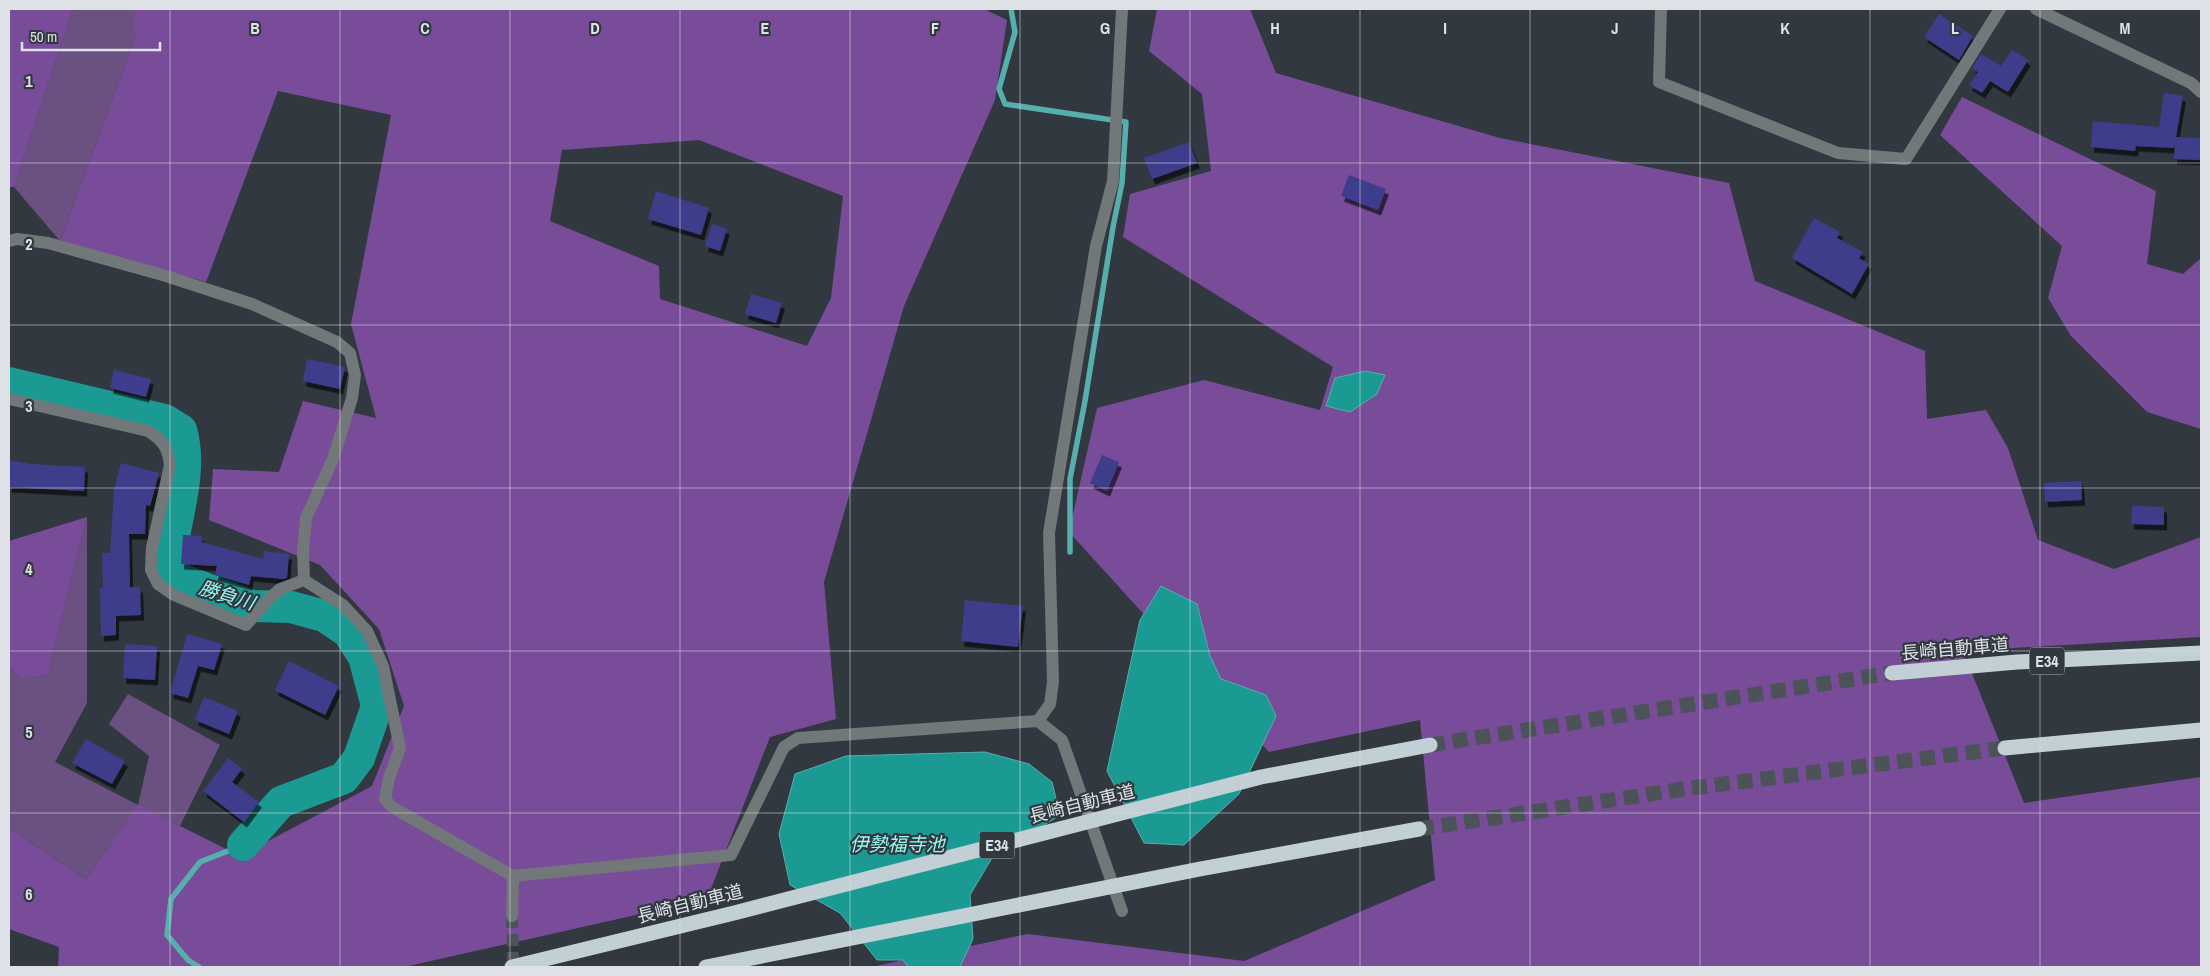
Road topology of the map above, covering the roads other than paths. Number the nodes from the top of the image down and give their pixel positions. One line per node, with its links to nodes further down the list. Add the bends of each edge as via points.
1 (1122, 9): 11 (street, via 1113,181 1096,246 1049,533 1053,682 1050,704)
2 (1661, 9): 3 (street, via 1659,82 1838,153 1906,159)
3 (2000, 9)
4 (2036, 9): 5 (street, via 2191,83)
5 (2201, 92)
6 (9, 241): 8 (street, via 48,243 252,304 337,342 350,353 355,375 352,398 333,459 306,518)
7 (9, 399): 8 (street, via 148,431 161,438 168,451 170,465 152,548 151,570 158,584 174,595 246,625 280,589)
8 (304, 580): 16 (street, via 344,605 367,631 383,666 400,748 385,800)
9 (2201, 653): 10 (highway, 長崎自動車道 / E34, via 2017,662)
10 (1892, 673)
11 (1038, 721): 16 (street, via 798,738 784,747 731,855); 17 (street, via 1062,740)
12 (2194, 731): 14 (highway)
13 (1430, 745): 19 (highway, 長崎自動車道 / E34, via 1261,777)
14 (2005, 748)
15 (1419, 829): 20 (highway)
16 (514, 876): 18 (street)
17 (1122, 911)
18 (512, 916)
19 (512, 967)
20 (706, 967)

